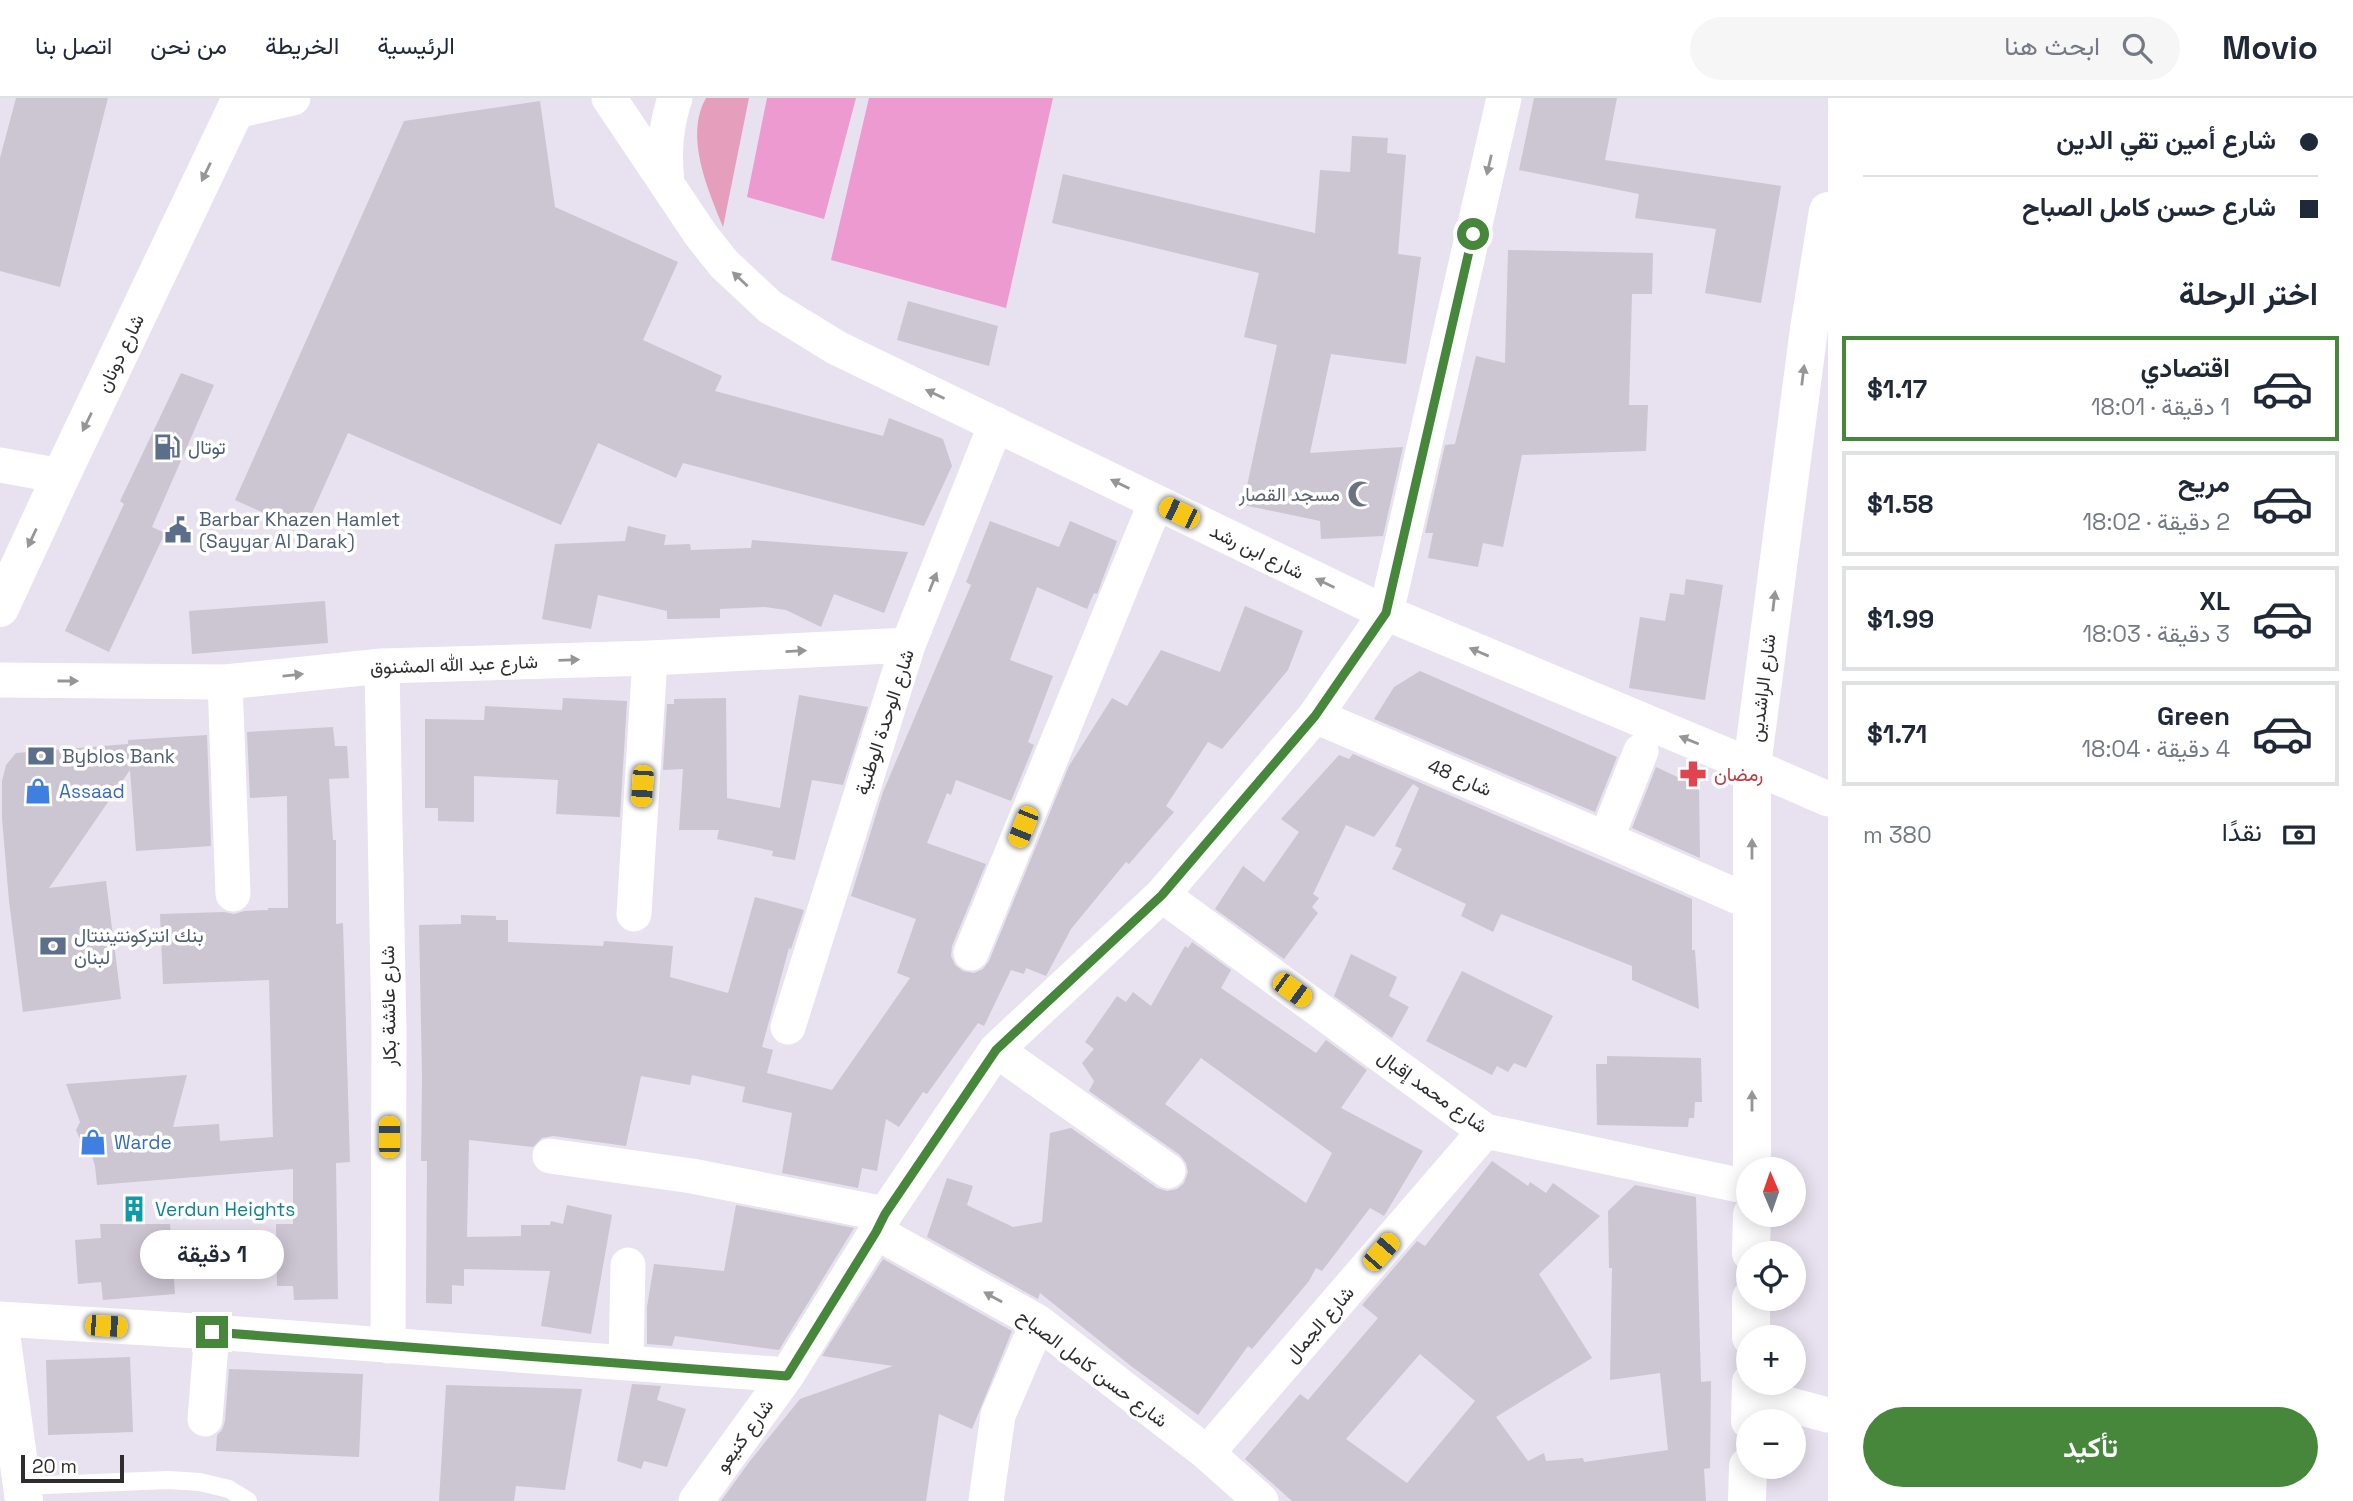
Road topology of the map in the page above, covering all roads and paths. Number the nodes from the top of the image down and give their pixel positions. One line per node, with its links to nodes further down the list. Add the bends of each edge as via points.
1 (293, 98): 5 (street)
2 (609, 98): 6 (street, شارع ابن رشد)
3 (675, 98): 6 (street, شارع ابن رشد, via 664,152)
4 (1504, 98): 14 (street, one-way to 14)
5 (238, 104): 11 (street, شارع دونان, one-way to 11)
6 (667, 183): 9 (street, شارع ابن رشد, one-way to 6, via 837,348 770,307 724,264)
7 (1828, 211): 8 (street, شارع الراشدين)
8 (1819, 329): 22 (street, شارع الراشدين, one-way to 8)
9 (996, 424): 12 (street, شارع ابن رشد, one-way to 9); 15 (street, شارع الوحدة الوطنية, one-way to 9)
10 (0, 465): 11 (street)
11 (61, 476): 13 (street, شارع دونان, one-way to 13)
12 (1156, 502): 14 (street, شارع ابن رشد, one-way to 12); 29 (street)
13 (0, 608)
14 (1386, 613): 20 (street, شارع كنيعو); 22 (street, شارع ابن رشد, one-way to 14)
15 (908, 645): 16 (street, شارع عبد الله المشنوق, one-way to 15); 30 (street, شارع الوحدة الوطنية)
16 (650, 658): 17 (street, شارع عبد الله المشنوق, one-way to 16); 28 (street)
17 (382, 666): 19 (street, شارع عبد الله المشنوق, one-way to 17); 43 (street, شارع عائشة بكار, via 389,1032)
18 (0, 680): 19 (street, شارع عبد الله المشنوق, one-way to 19)
19 (225, 682): 25 (street)
20 (1315, 716): 24 (street, شارع 48); 26 (street, شارع كنيعو)
21 (1641, 751): 24 (street)
22 (1752, 766): 23 (street, شارع ابن رشد); 27 (street, شارع الراشدين, one-way to 22)
23 (1828, 799)
24 (1606, 839): 27 (street, شارع 48)
25 (233, 894)
26 (1162, 895): 31 (street, شارع كنيعو); 32 (street, شارع محمد إقبال)
27 (1752, 903): 34 (street, شارع الراشدين, one-way to 27)
28 (634, 915)
29 (971, 953)
30 (788, 1027)
31 (996, 1050): 35 (street); 37 (street, شارع كنيعو)
32 (1485, 1131): 36 (street, شارع محمد إقبال); 49 (street, شارع الجمال)
33 (550, 1156): 37 (street, شارع حسن كامل الصباح, via 692,1175)
34 (1752, 1157)
35 (1168, 1171)
36 (1736, 1184)
37 (881, 1223): 40 (street, شارع حسن كامل الصباح, one-way to 37); 45 (street, شارع كنيعو)
38 (628, 1265): 44 (street)
39 (0, 1319): 42 (street)
40 (1038, 1322): 49 (street, شارع حسن كامل الصباح); 54 (street, via 998,1415)
41 (0, 1326): 51 (street)
42 (212, 1332): 43 (street); 48 (street)
43 (388, 1346): 44 (street)
44 (626, 1363): 45 (street)
45 (787, 1376): 53 (street, شارع كنيعو)
46 (1750, 1399): 47 (street)
47 (1828, 1415)
48 (205, 1419)
49 (1207, 1453): 55 (street, شارع حسن كامل الصباح)
50 (1748, 1479): 56 (street)
51 (23, 1494): 52 (lane, via 169,1480 229,1489)
52 (248, 1501)
53 (696, 1501)
54 (986, 1501)
55 (1261, 1501)
56 (1747, 1501)

